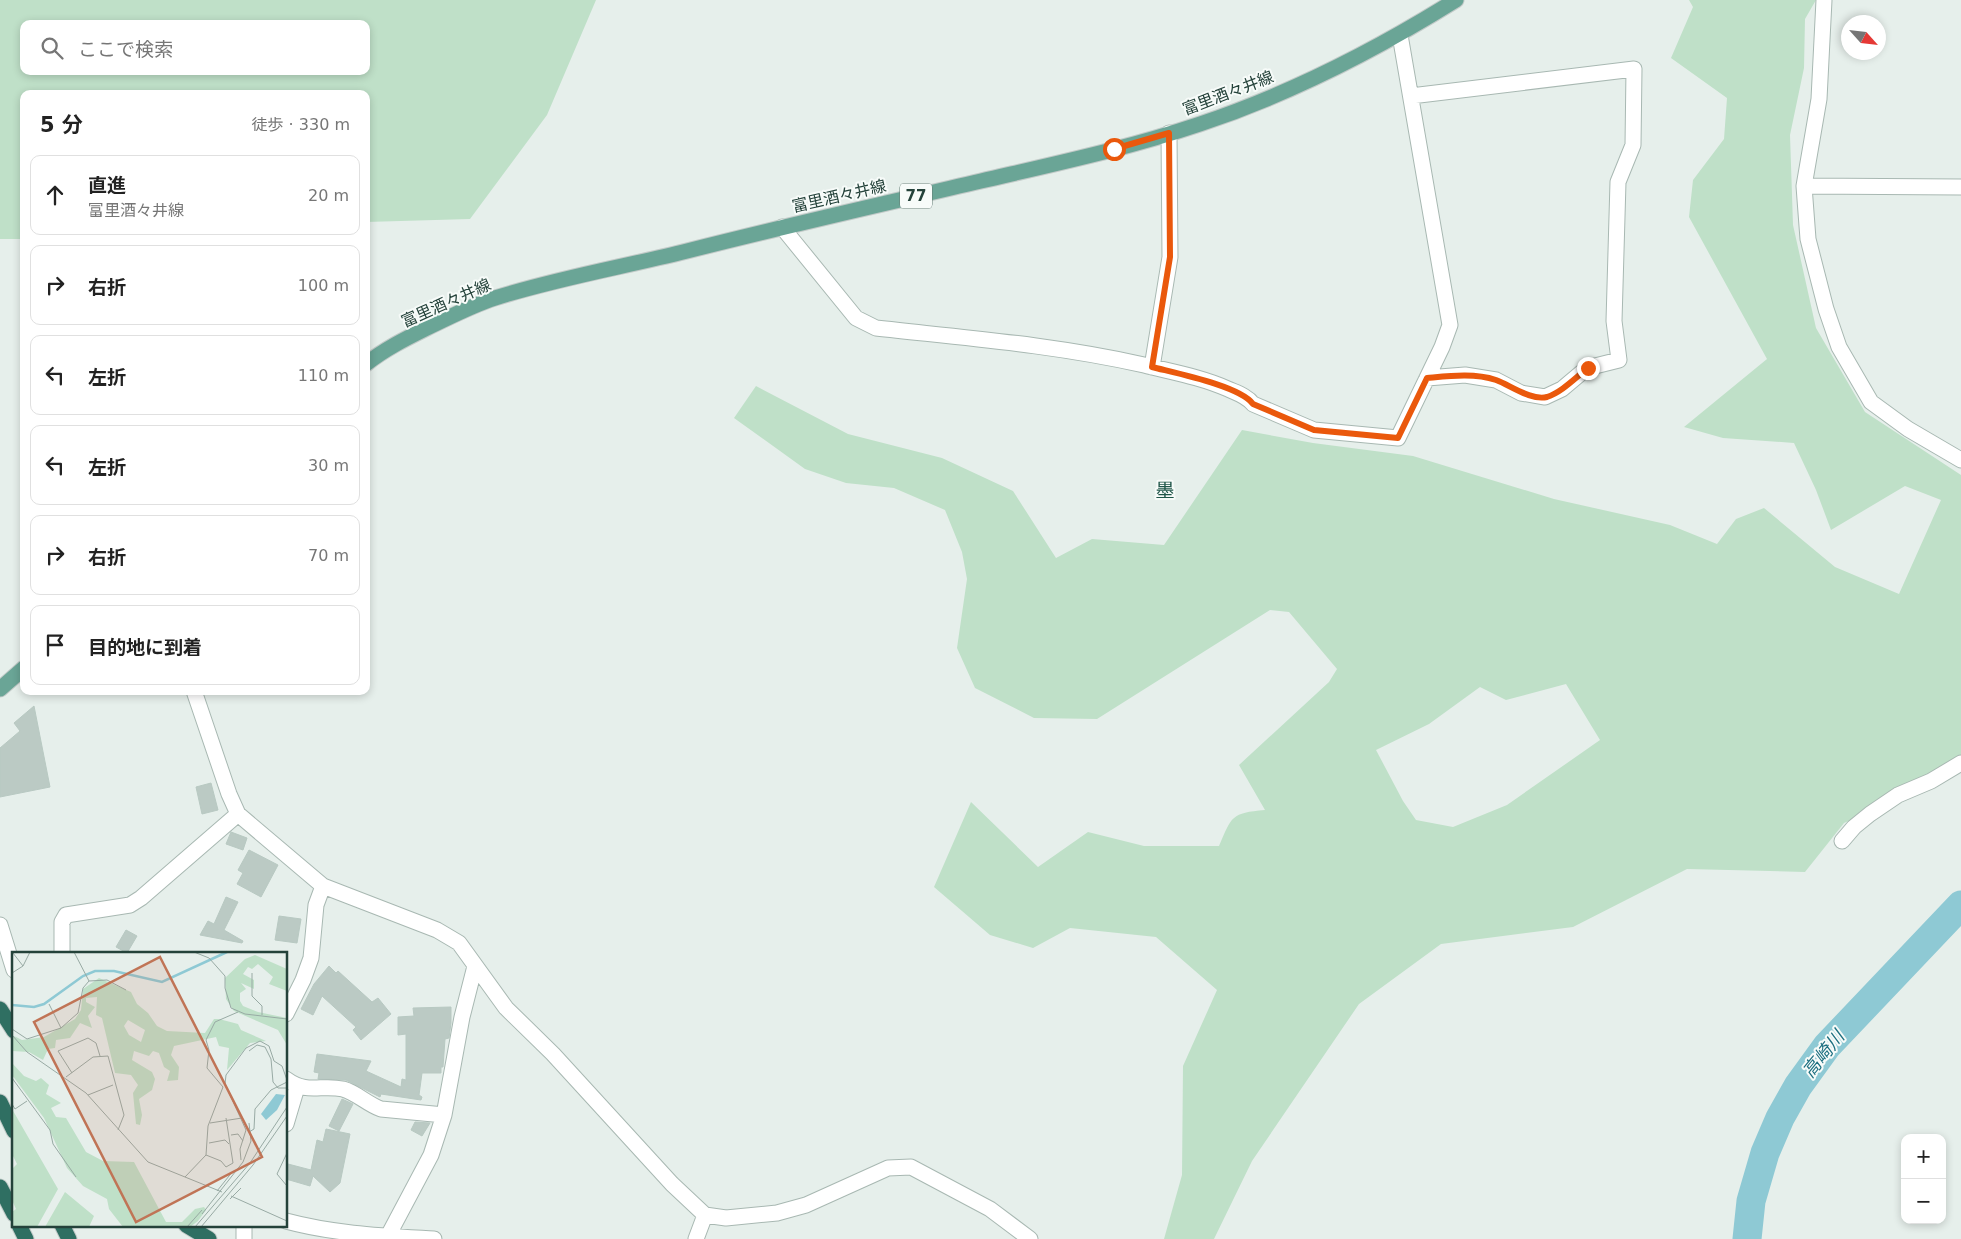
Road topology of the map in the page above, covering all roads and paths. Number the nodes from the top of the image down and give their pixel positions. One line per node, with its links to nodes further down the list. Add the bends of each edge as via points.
1 (1456, 0): 3 (main road, 富里酒々井線 / 77)
2 (1824, 0): 6 (street, via 1819,99)
3 (1400, 35): 4 (street); 5 (main road, 富里酒々井線 / 77, via 1279,93)
4 (1411, 96): 11 (street, via 1450,325); 11 (street, via 1634,69 1633,145 1618,182 1614,320 1619,360 1588,368 1562,389 1545,397 1521,393 1496,380 1465,375)
5 (1169, 133): 8 (main road, 富里酒々井線 / 77, via 854,212); 10 (street, via 1170,257)
6 (1804, 186): 7 (street); 12 (street, via 1808,239 1826,309 1839,347 1856,379 1871,402 1908,429)
7 (1961, 187)
8 (782, 226): 9 (main road, 富里酒々井線 / 77, via 496,298 418,332); 10 (street, via 856,318 876,328 1031,345)
9 (370, 361)
10 (1152, 367): 11 (street, via 1220,386 1314,430 1398,438)
11 (1427, 378)
12 (1961, 460)
13 (20, 672): 14 (main road)
14 (0, 690)
15 (195, 695): 17 (street, via 228,794)
16 (1961, 763): 18 (street, via 1898,795 1854,826)
17 (238, 814): 19 (street); 21 (street, via 130,905 66,915 62,922)
18 (1842, 841)
19 (322, 886): 23 (street, via 437,930 459,943); 25 (street, via 315,914 311,958)
20 (0, 925): 22 (street)
21 (62, 952)
22 (12, 964)
23 (475, 966): 30 (street); 34 (street, via 506,1008)
24 (0, 1009): 26 (highway)
25 (288, 1010)
26 (12, 1028)
27 (292, 1083): 29 (street); 30 (street, via 341,1089 381,1109)
28 (0, 1102): 31 (highway)
29 (288, 1110)
30 (444, 1115): 39 (street, via 431,1156)
31 (12, 1127)
32 (0, 1187): 33 (highway)
33 (12, 1210)
34 (705, 1215): 44 (street); 45 (street, via 726,1218 777,1213 806,1205 888,1168 911,1167 990,1209)
35 (288, 1222): 39 (street, via 314,1229)
36 (20, 1226): 40 (highway)
37 (62, 1226): 41 (highway)
38 (188, 1226): 42 (highway)
39 (388, 1236): 43 (street)
40 (26, 1239)
41 (69, 1239)
42 (209, 1239)
43 (434, 1239)
44 (696, 1239)
45 (1030, 1239)

